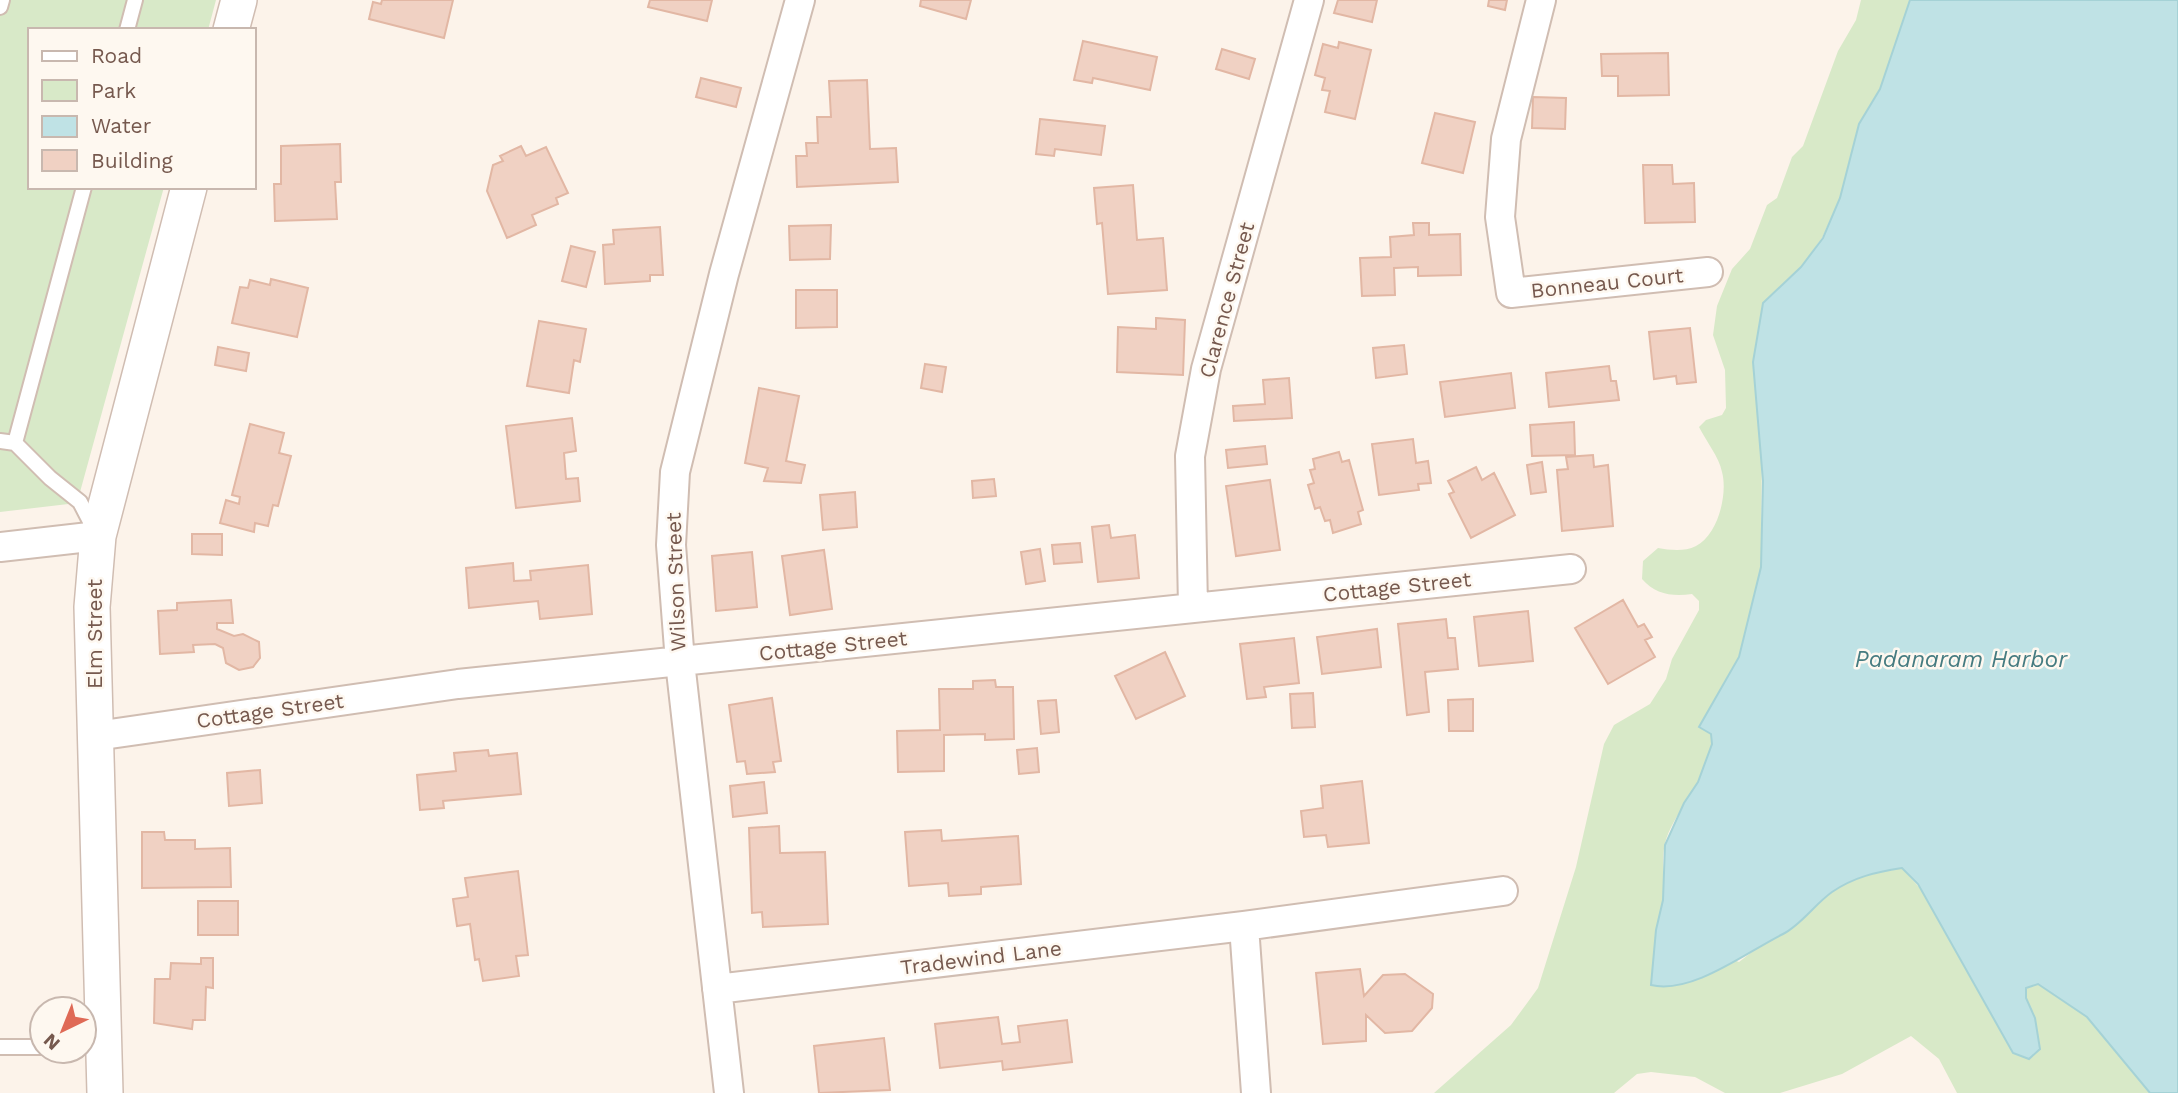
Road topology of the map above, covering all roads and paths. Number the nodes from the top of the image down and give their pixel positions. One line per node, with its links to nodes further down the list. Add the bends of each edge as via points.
1 (2, 0): 7 (lane)
2 (135, 0): 8 (lane)
3 (239, 0): 9 (street)
4 (800, 0): 18 (street, Wilson Street, via 675,472 671,545)
5 (1309, 0): 17 (street, Clarence Street, via 1206,369 1190,456)
6 (1541, 0): 12 (street, Bonneau Court, via 1506,139 1500,217 1511,293)
7 (0, 7)
8 (128, 28)
9 (232, 28)
10 (83, 189): 13 (lane)
11 (188, 189): 14 (street, Elm Street)
12 (1708, 272)
13 (7, 442): 14 (lane, via 80,502)
14 (98, 536): 15 (street); 19 (street, Elm Street, via 92,607)
15 (0, 547)
16 (1571, 569): 17 (street, Cottage Street)
17 (1193, 607): 18 (street, Cottage Street)
18 (680, 663): 19 (street, Cottage Street, via 458,684); 22 (street, Wilson Street)
19 (96, 736): 23 (street, Elm Street)
20 (1503, 891): 21 (street, Tradewind Lane)
21 (1244, 926): 22 (street, Tradewind Lane); 29 (street)
22 (717, 989): 28 (street, Wilson Street)
23 (94, 995)
24 (0, 1046): 25 (lane)
25 (28, 1047)
26 (98, 1064): 27 (street, Elm Street)
27 (105, 1093)
28 (729, 1093)
29 (1256, 1093)

